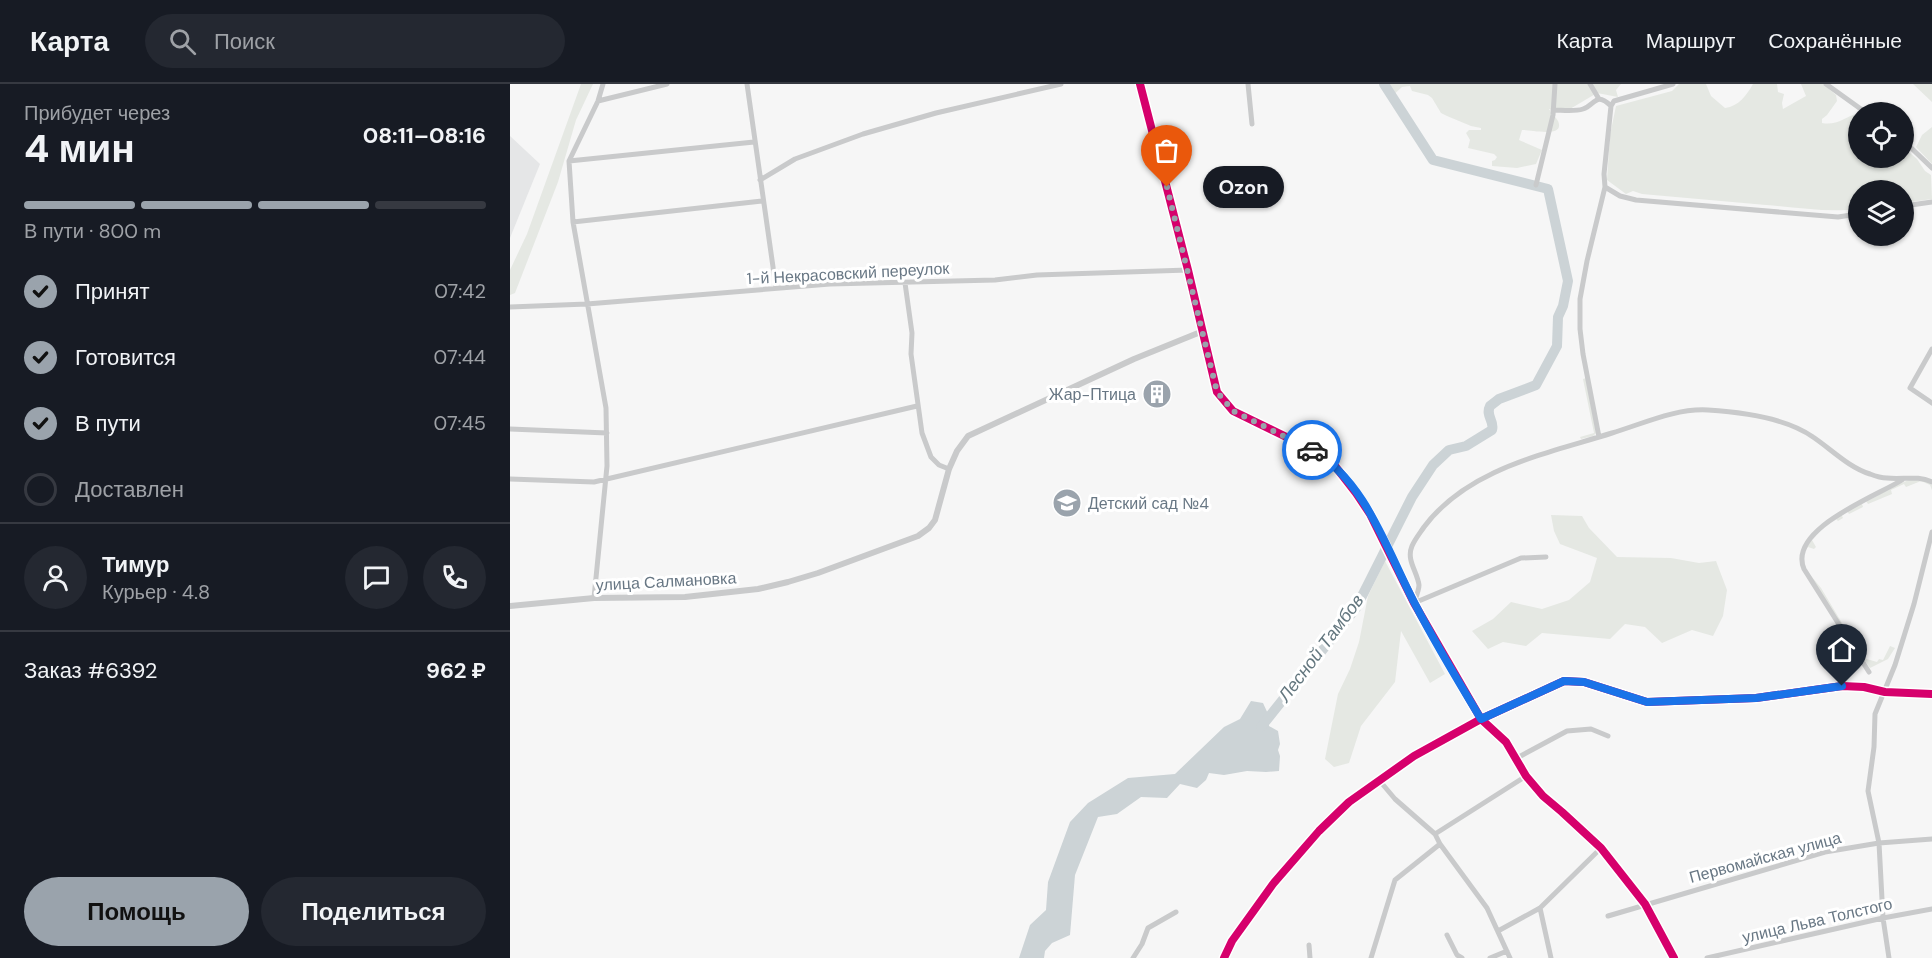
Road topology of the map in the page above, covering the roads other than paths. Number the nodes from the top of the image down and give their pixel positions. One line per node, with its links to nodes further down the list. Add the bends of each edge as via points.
1 (603, 84): 12 (street)
2 (666, 84): 12 (street)
3 (747, 84): 17 (street)
4 (1061, 84): 21 (street, via 863,134 795,159)
5 (1140, 84): 29 (street)
6 (1248, 84): 16 (street)
7 (1555, 84): 15 (street)
8 (1590, 84): 11 (street)
9 (1673, 84): 14 (street, via 1614,101)
10 (1826, 84): 13 (street)
11 (1599, 99): 14 (street); 15 (street, via 1584,109)
12 (598, 101): 19 (street)
13 (1851, 102)
14 (1611, 106): 23 (street)
15 (1553, 110): 22 (street)
16 (1252, 124)
17 (754, 142): 19 (street); 21 (street)
18 (1914, 150): 20 (street)
19 (568, 162): 28 (street)
20 (1932, 168)
21 (760, 180): 24 (street)
22 (1536, 185)
23 (1605, 187): 27 (street, via 1636,200); 40 (street, via 1580,299 1582,354)
24 (762, 201): 28 (street); 31 (street)
25 (1932, 202): 26 (street)
26 (1914, 205)
27 (1848, 216)
28 (573, 222): 32 (street)
29 (1188, 270): 30 (street, 1-й Некрасовский переулок); 34 (street)
30 (905, 283): 31 (street, 1-й Некрасовский переулок); 37 (street)
31 (776, 288): 32 (street, 1-й Некрасовский переулок)
32 (587, 304): 33 (street, 1-й Некрасовский переулок); 39 (street)
33 (510, 307)
34 (1203, 331): 41 (street, улица Салмановка, via 975,432 960,445); 49 (street, via 1217,392 1224,403 1315,451 1335,466 1370,513)
35 (1932, 349): 36 (street, via 1910,388)
36 (1932, 403)
37 (917, 406): 41 (street, via 928,452 939,465); 43 (street)
38 (510, 429): 39 (street)
39 (607, 433): 43 (street)
40 (1599, 437): 44 (street, via 1681,412 1742,414 1795,426 1860,470); 49 (street, via 1510,466 1446,502 1412,545 1411,562 1419,586)
41 (949, 469): 48 (street, улица Салмановка, via 934,520 926,531 838,567 788,582 721,594)
42 (510, 479): 43 (street)
43 (605, 479): 48 (street)
44 (1903, 479): 45 (street); 51 (street, via 1830,519 1801,556 1804,569)
45 (1932, 482)
46 (1932, 532): 52 (street, via 1914,604)
47 (1546, 557): 49 (street, via 1521,558)
48 (594, 598): 50 (street, улица Салмановка)
49 (1414, 603): 54 (street)
50 (510, 606)
51 (1869, 672)
52 (1885, 692): 53 (street); 54 (street, via 1842,686 1756,698 1647,702 1584,682 1564,681); 61 (street, via 1875,714 1868,791)
53 (1932, 694)
54 (1481, 719): 56 (street, via 1506,742); 58 (street)
55 (1608, 736): 56 (street, via 1591,729 1567,731)
56 (1515, 759): 57 (street)
57 (1526, 776): 59 (street); 63 (street)
58 (1379, 780): 59 (street); 75 (street, via 1318,831 1273,884)
59 (1435, 834): 62 (street)
60 (1932, 839): 61 (street, Первомайская улица)
61 (1879, 843): 64 (street, Первомайская улица, via 1825,852); 69 (street)
62 (1440, 844): 70 (street, via 1487,908); 77 (street, via 1395,880)
63 (1601, 848): 64 (street); 65 (street)
64 (1646, 904): 68 (street, Первомайская улица); 82 (street)
65 (1540, 908): 70 (street); 81 (street)
66 (1932, 909): 69 (street, улица Льва Толстого)
67 (1176, 912): 74 (street, via 1148,928)
68 (1608, 916)
69 (1883, 918): 83 (street, улица Льва Толстого); 84 (street)
70 (1498, 931): 73 (street)
71 (1447, 936): 78 (street, via 1457,956)
72 (1309, 945): 76 (street)
73 (1508, 951): 79 (street); 80 (street)
74 (1133, 958)
75 (1224, 958)
76 (1310, 958)
77 (1371, 958)
78 (1462, 958)
79 (1490, 958)
80 (1510, 958)
81 (1551, 958)
82 (1674, 958)
83 (1707, 958)
84 (1889, 958)

